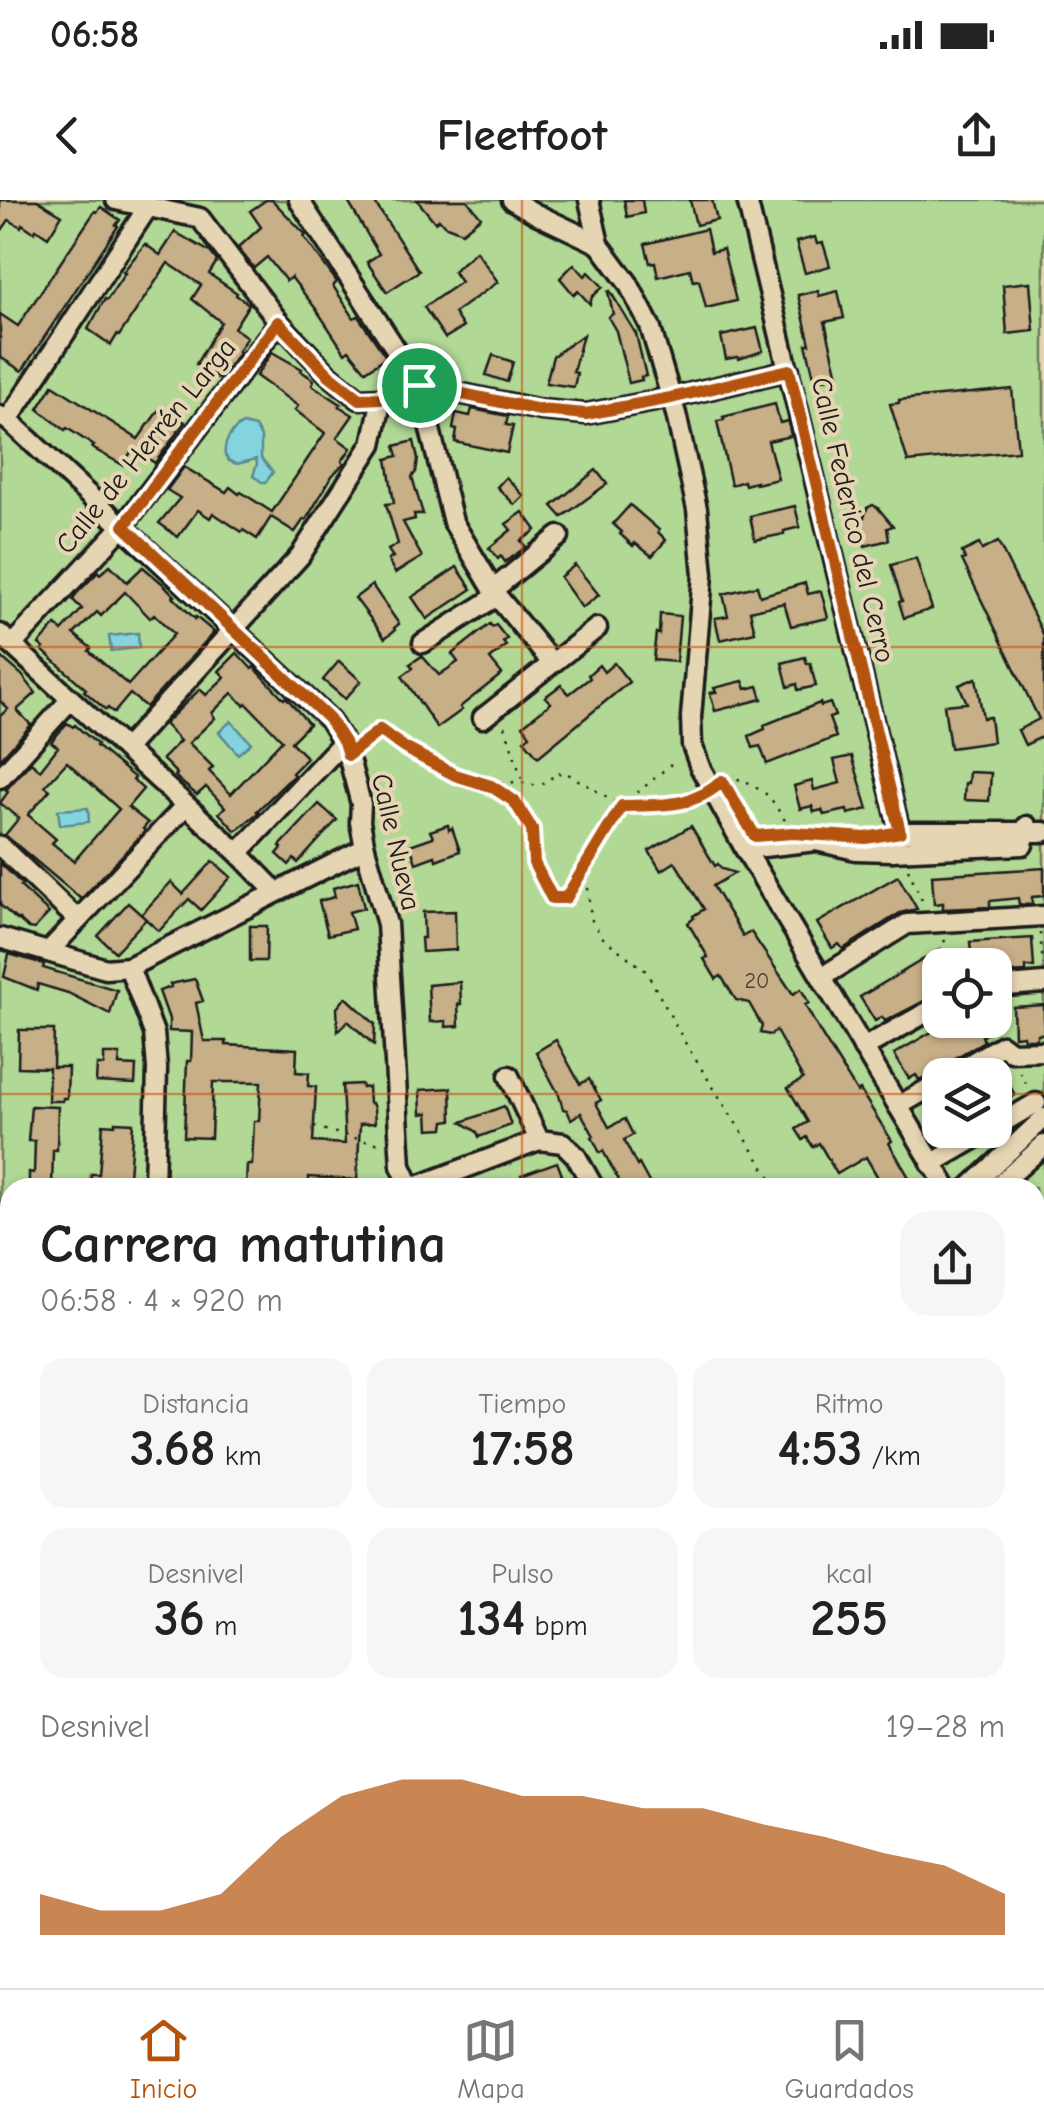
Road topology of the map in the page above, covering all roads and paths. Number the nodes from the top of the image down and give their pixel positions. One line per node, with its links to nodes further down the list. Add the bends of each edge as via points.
1 (116, 200): 6 (street)
2 (299, 200): 10 (street)
3 (512, 200): 7 (street)
4 (588, 200): 7 (street)
5 (746, 200): 9 (street, Calle Federico del Cerro)
6 (148, 207): 8 (street, via 200,218); 13 (street)
7 (598, 244): 12 (street, via 650,326)
8 (278, 322): 11 (street, via 360,399); 14 (street, Calle de Herrén Larga)
9 (789, 370): 12 (street); 35 (street, Calle Federico del Cerro)
10 (419, 385): 11 (street); 12 (street, via 586,414); 16 (street, via 453,522)
11 (382, 398): 18 (street, via 372,444 300,556)
12 (671, 398): 25 (street, via 698,509 703,575)
13 (4, 418): 14 (street, Calle Nueva)
14 (124, 526): 18 (street, Calle Nueva); 19 (street, Calle de Herrén Larga)
15 (559, 536): 16 (street)
16 (495, 593): 20 (street); 21 (street)
17 (596, 628): 21 (street)
18 (234, 629): 26 (street); 27 (street, Calle Nueva, via 329,719)
19 (6, 640): 22 (street)
20 (422, 643)
21 (552, 663): 23 (street)
22 (70, 700): 26 (street); 28 (street)
23 (498, 706): 24 (street); 29 (path)
24 (482, 718)
25 (692, 746): 31 (street); 33 (path)
26 (125, 749): 32 (street)
27 (346, 749): 30 (path, via 380,730 455,775); 38 (street, Calle Nueva); 41 (street)
28 (0, 778)
29 (522, 781): 30 (path); 33 (path, via 537,786 554,773 568,774)
30 (491, 786): 42 (path, via 514,801 532,829 534,863 552,898 566,898)
31 (713, 790): 33 (path, via 681,804); 36 (path, via 722,781 744,779 770,796); 39 (street)
32 (186, 806): 41 (street); 45 (street)
33 (622, 806): 42 (path)
34 (1032, 830): 35 (street); 40 (street, via 1023,846)
35 (900, 832): 40 (street)
36 (793, 833)
37 (0, 846): 45 (street)
38 (366, 848): 43 (street); 67 (street, Calle Nueva, via 387,924)
39 (745, 849): 40 (street, via 816,840); 52 (street)
40 (901, 851): 46 (path)
41 (238, 853): 43 (street)
42 (586, 865): 75 (path, via 591,919 602,937 646,971)
43 (276, 892): 51 (street)
44 (1044, 916): 46 (street)
45 (78, 920): 50 (street)
46 (932, 923): 52 (street, via 907,924)
47 (0, 938): 50 (street)
48 (947, 945): 49 (path)
49 (949, 948)
50 (48, 951): 51 (street, via 106,969)
51 (128, 967): 71 (street, via 154,1034)
52 (822, 977): 56 (street)
53 (1044, 983): 54 (street)
54 (1012, 985)
55 (922, 1016): 56 (street)
56 (863, 1048): 62 (street)
57 (1044, 1051): 58 (street)
58 (1010, 1052): 59 (street, via 1002,1045); 63 (path)
59 (980, 1058)
60 (510, 1076): 66 (street)
61 (922, 1092): 62 (street)
62 (898, 1106): 70 (street)
63 (1040, 1111): 64 (street); 77 (street)
64 (1012, 1121)
65 (314, 1127): 67 (path)
66 (539, 1140): 73 (street); 74 (street, via 562,1143)
67 (399, 1145): 72 (street, Calle Nueva)
68 (1044, 1145): 78 (street)
69 (958, 1148): 70 (street)
70 (931, 1164): 76 (street)
71 (154, 1178)
72 (407, 1178)
73 (438, 1178)
74 (588, 1178)
75 (771, 1178)
76 (940, 1178)
77 (979, 1178)
78 (1007, 1178)

